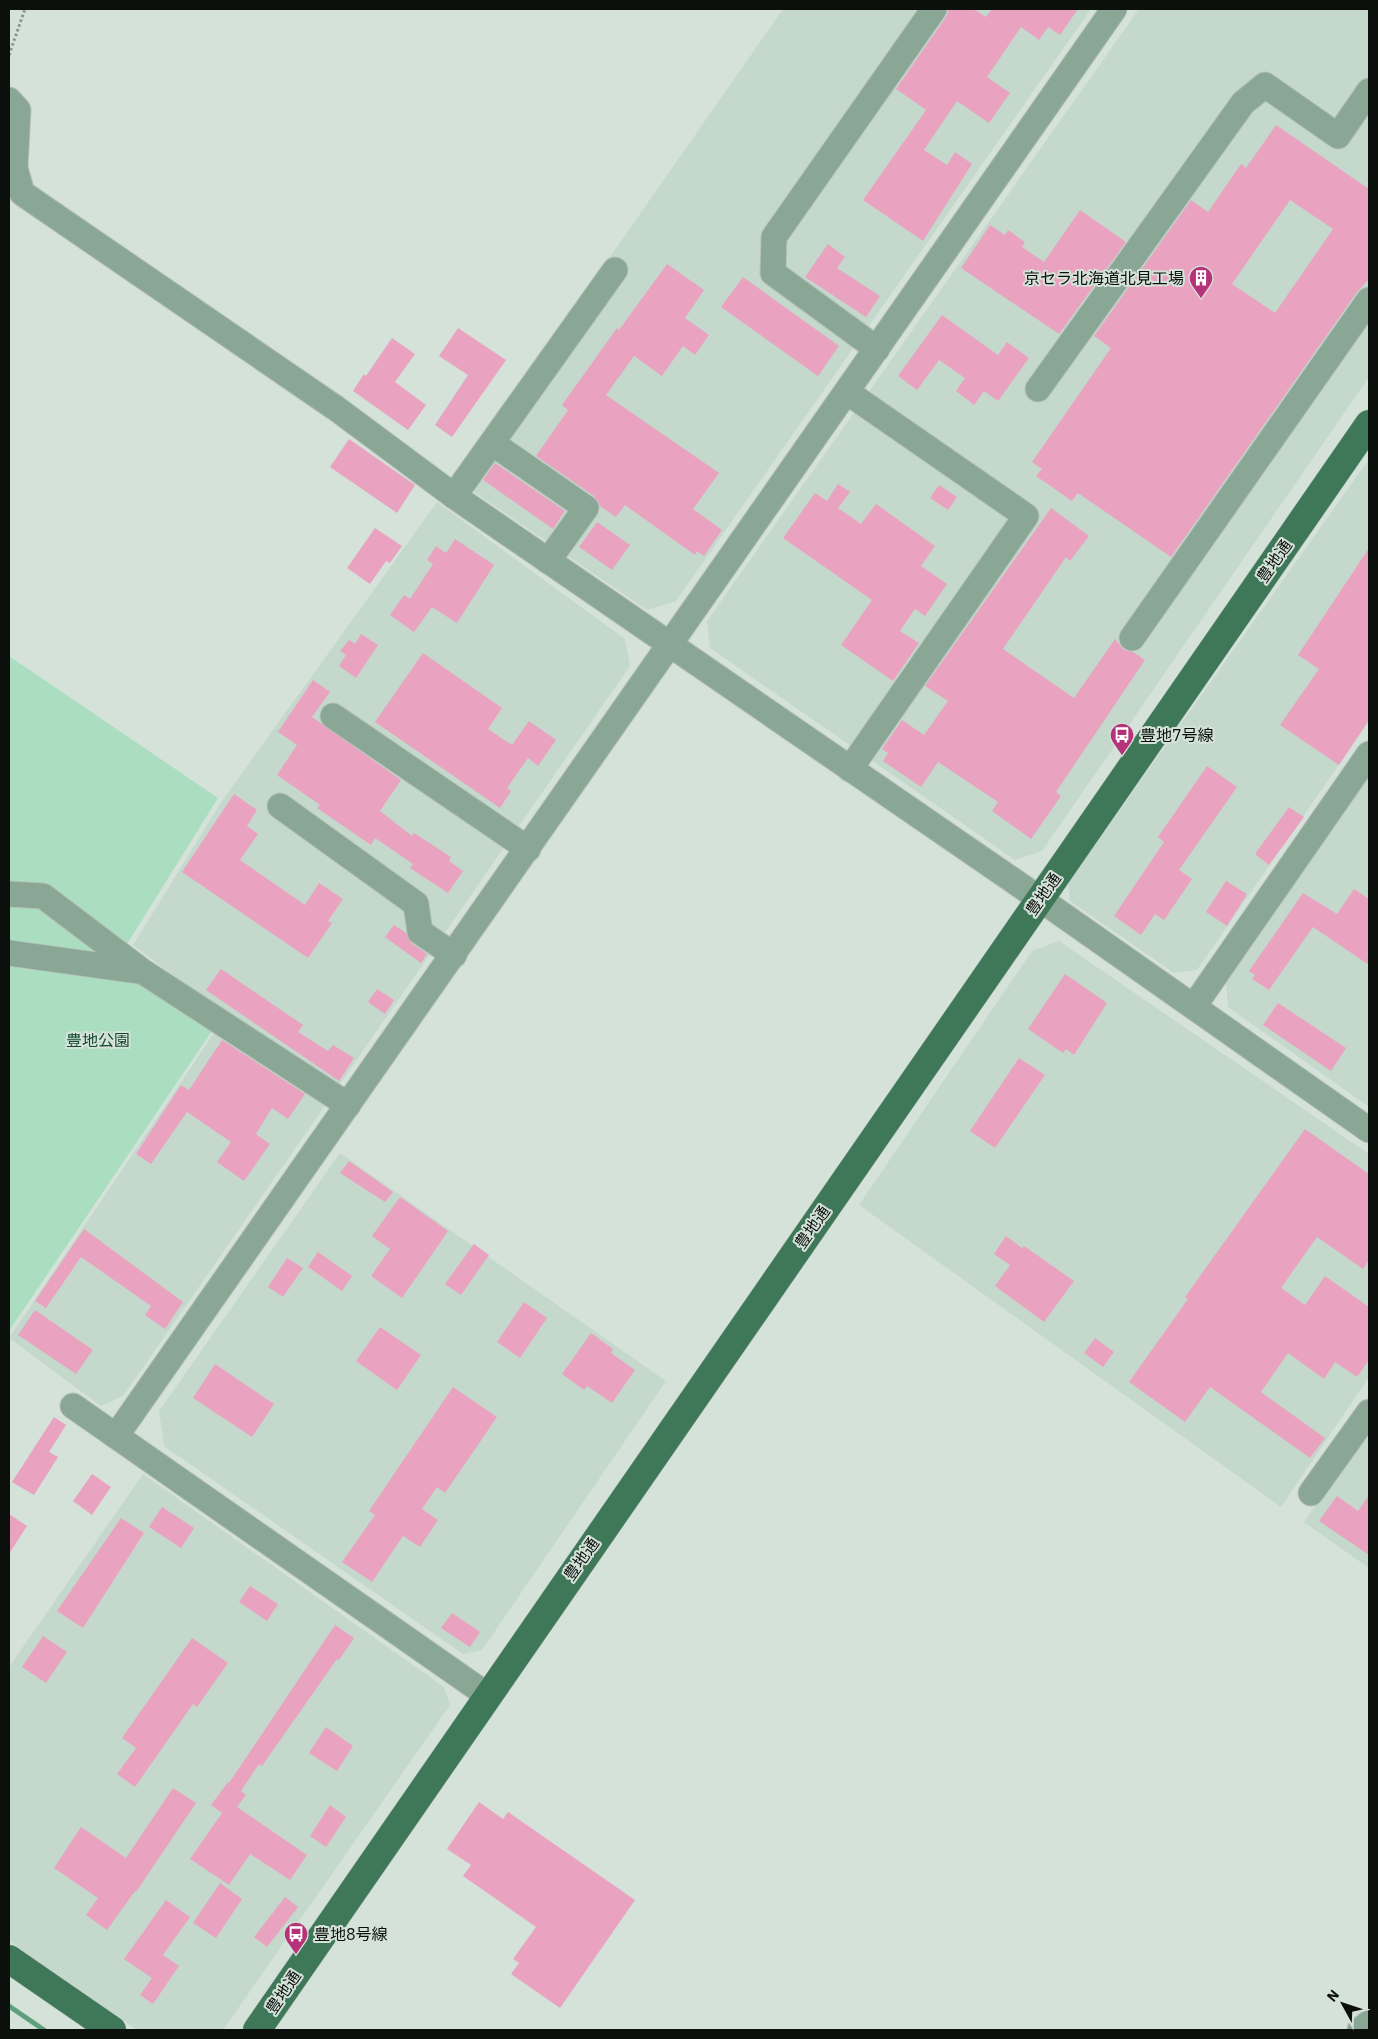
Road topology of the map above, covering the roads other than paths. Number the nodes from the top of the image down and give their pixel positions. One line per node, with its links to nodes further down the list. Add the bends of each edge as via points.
1 (934, 9): 7 (street, via 774,237 772,273)
2 (1114, 9): 7 (street)
3 (1369, 91): 8 (street, via 1338,136 1265,85 1244,103)
4 (9, 100): 12 (street, via 18,110 15,168 22,193 328,404)
5 (615, 270): 11 (street)
6 (1369, 300): 14 (street)
7 (877, 349): 9 (street)
8 (1038, 389)
9 (847, 392): 15 (street); 18 (street, via 1026,516)
10 (1369, 424): 22 (main road, 豊地通)
11 (492, 443): 12 (street); 13 (street, via 586,508)
12 (454, 496): 13 (street)
13 (548, 561): 15 (street)
14 (1132, 638)
15 (670, 646): 18 (street); 20 (street)
16 (333, 716): 20 (street)
17 (1369, 754): 26 (street)
18 (850, 769): 22 (street)
19 (280, 806): 24 (street, via 416,904 420,932)
20 (528, 849): 24 (street)
21 (9, 894): 25 (street, via 42,896)
22 (1040, 899): 26 (street); 33 (main road, 豊地通)
23 (9, 953): 25 (street)
24 (454, 955): 27 (street)
25 (142, 971): 27 (street)
26 (1194, 1006): 28 (street)
27 (348, 1105): 31 (street)
28 (1369, 1130)
29 (73, 1406): 31 (street)
30 (1369, 1412): 32 (street)
31 (116, 1436): 33 (street)
32 (1311, 1493)
33 (487, 1695): 37 (main road, 豊地通)
34 (9, 1959): 36 (main road)
35 (1369, 2023): 38 (street)
36 (112, 2030)
37 (257, 2030)
38 (1360, 2030)

